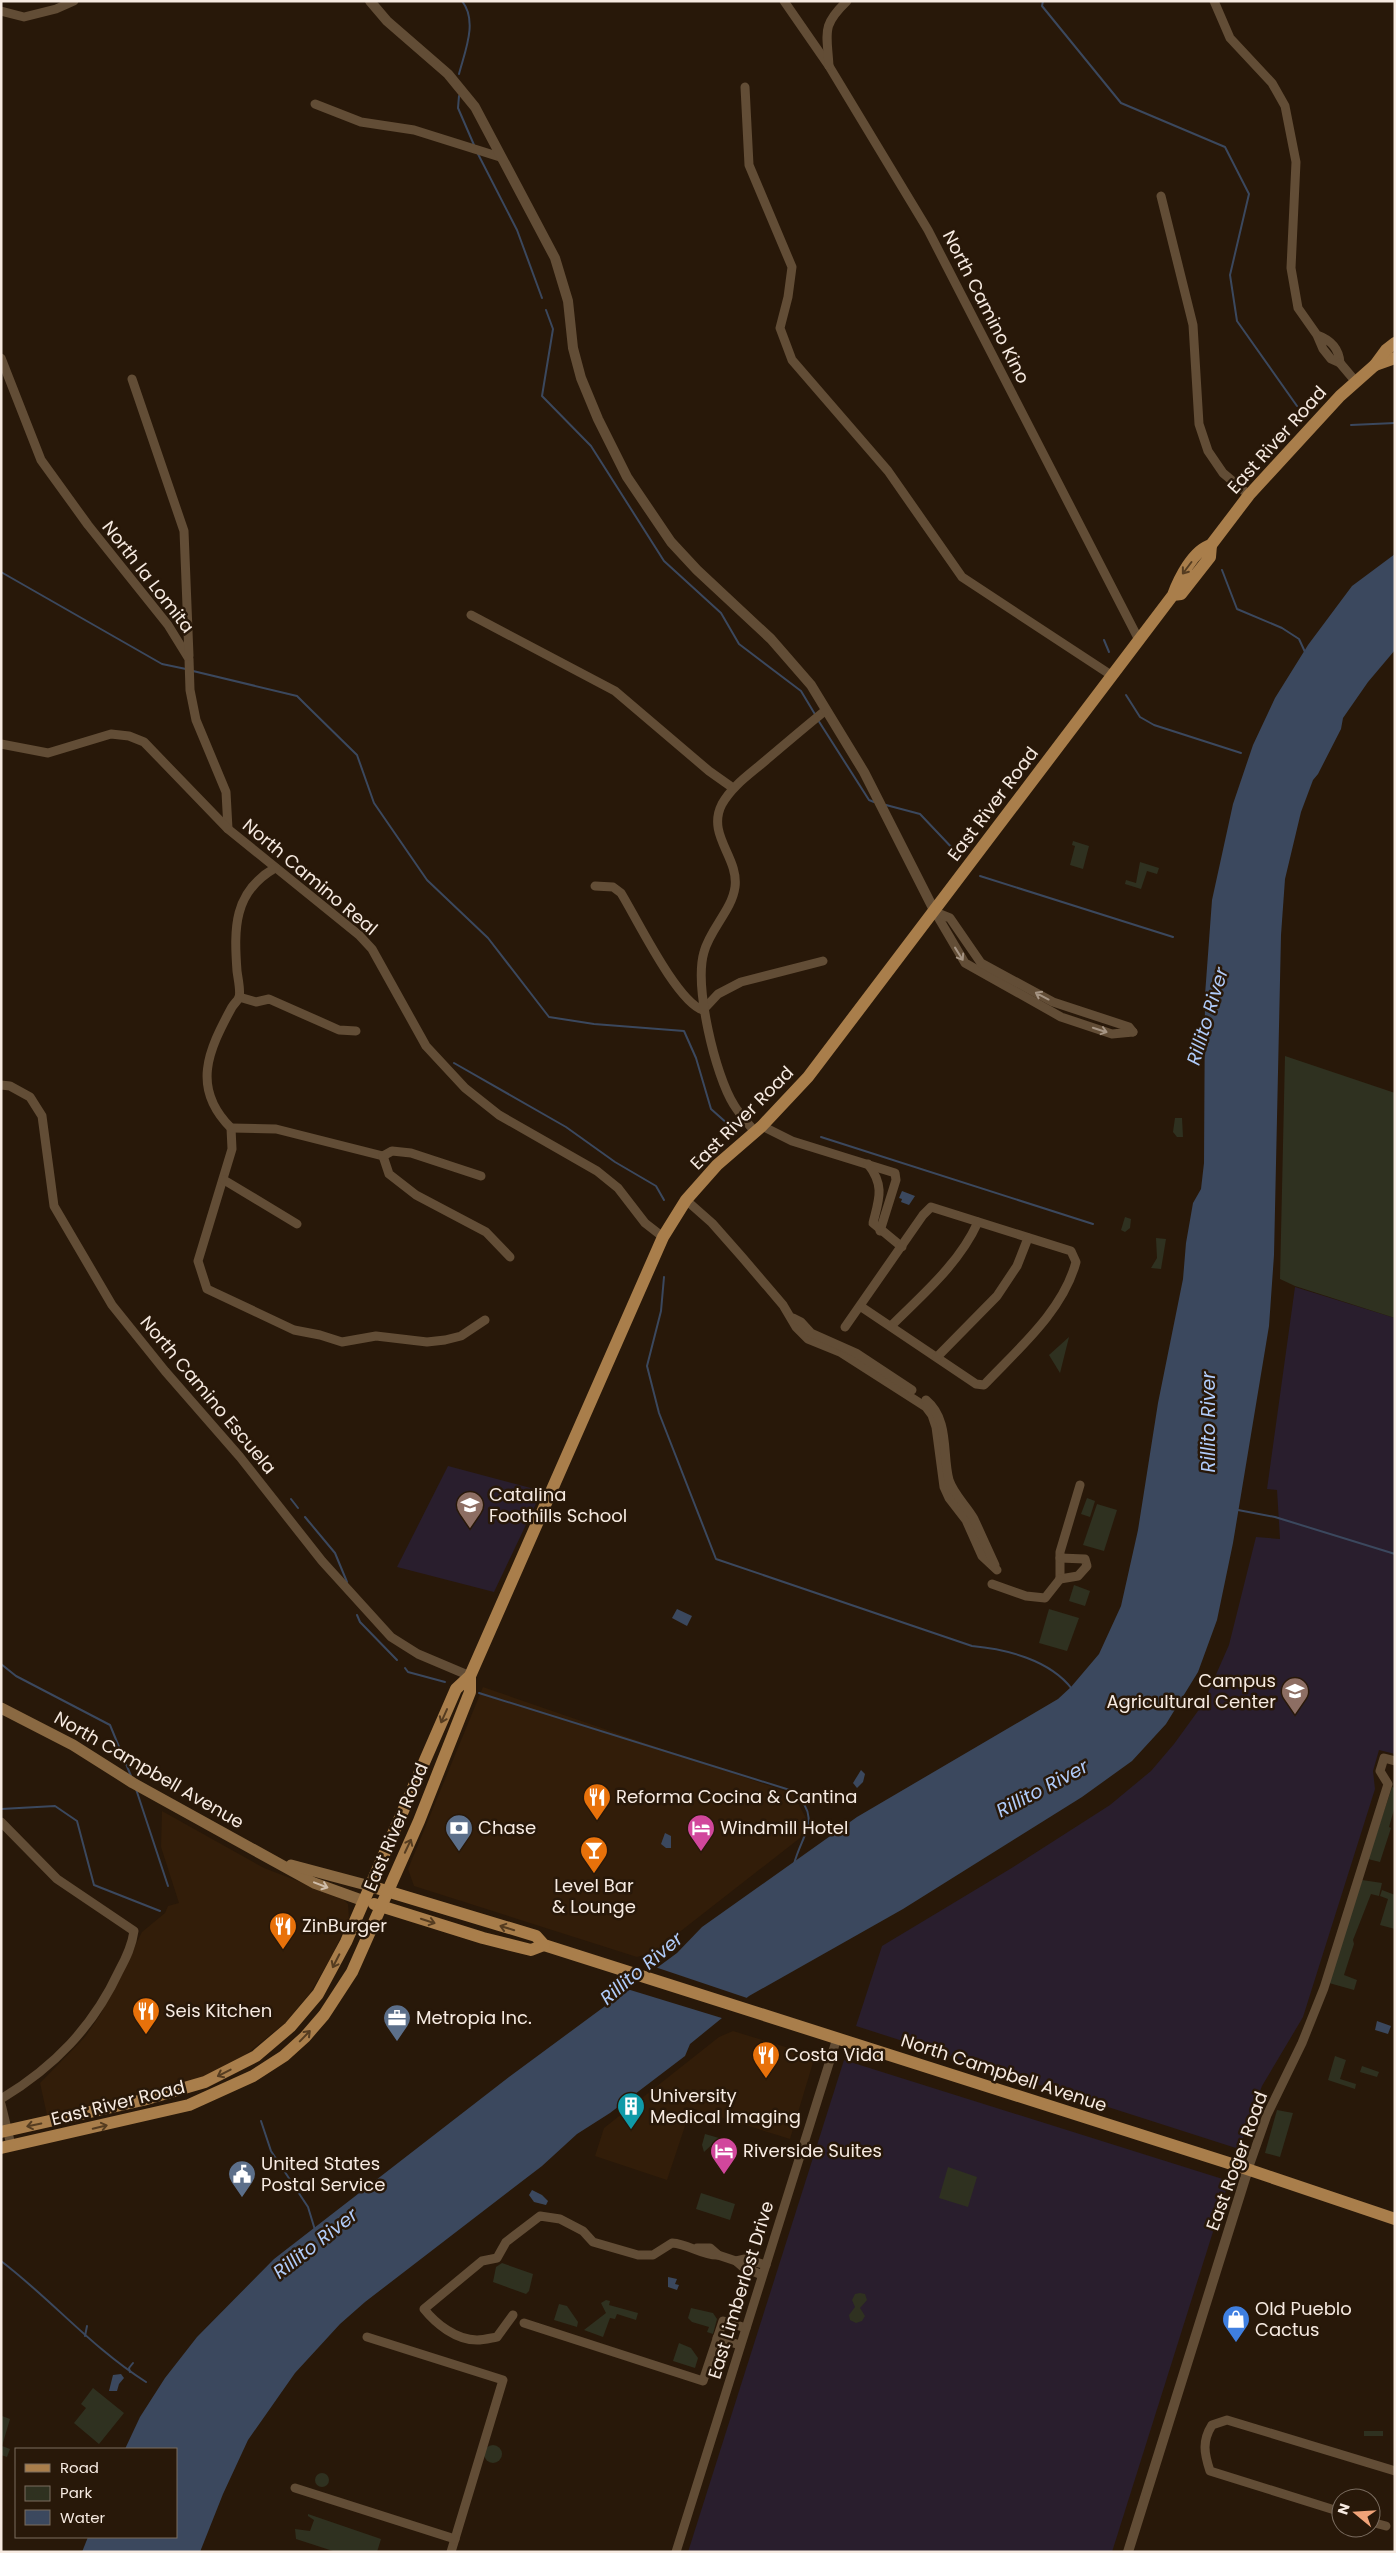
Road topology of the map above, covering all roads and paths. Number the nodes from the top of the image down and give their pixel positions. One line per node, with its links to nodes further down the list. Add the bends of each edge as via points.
1 (74, 1): 6 (street, via 24,17)
2 (370, 1): 10 (street, via 387,21 462,89 475,107)
3 (784, 1): 7 (street, North Camino Kino)
4 (847, 1): 7 (street, via 829,20)
5 (1214, 1): 17 (street, via 1230,38 1272,83 1286,106 1296,162 1291,268 1298,308 1317,334 1339,352 1340,363)
6 (1, 11)
7 (829, 66): 20 (street, North Camino Kino, via 928,230)
8 (745, 87): 22 (street, via 749,166 792,267 780,328 792,360 888,471 962,577)
9 (315, 104): 10 (street, via 361,122 414,130)
10 (500, 157): 23 (street, via 555,258 568,301 573,348 581,378 628,477 671,542 787,656)
11 (1161, 196): 18 (street, via 1193,325 1199,424 1208,451 1222,473)
12 (1395, 344): 15 (main road, East River Road)
13 (1, 358): 21 (street, North la Lomita, via 41,460 168,625)
14 (1395, 358): 15 (main road, East River Road)
15 (1375, 365): 17 (main road, East River Road)
16 (132, 379): 21 (street, via 184,531)
17 (1356, 382): 18 (main road, East River Road)
18 (1249, 495): 20 (main road, East River Road, via 1211,545 1210,557 1182,594 1173,595)
19 (471, 615): 25 (street, via 615,691)
20 (1139, 640): 22 (main road, East River Road)
21 (189, 658): 26 (street, North la Lomita, via 190,690 196,720 226,792)
22 (1111, 676): 29 (main road, East River Road)
23 (826, 710): 25 (street); 29 (street, via 864,772)
24 (1, 744): 26 (street, North Camino Real, via 48,753 111,734 130,736 144,742)
25 (733, 788): 32 (street, via 719,811 717,824 734,874 735,887 704,952 701,971)
26 (228, 829): 27 (street, North Camino Real)
27 (275, 868): 31 (street, via 260,876 250,888 237,919); 45 (street, North Camino Real, via 372,949 426,1046 465,1088 499,1115 598,1171 618,1188 645,1223)
28 (595, 886): 32 (street, via 613,887 621,893 669,975 694,1007)
29 (934, 912): 29 (street, one-way to 29, via 965,963 1061,1017 1112,1034 1133,1032 1130,1027 1053,1002 981,963 950,918); 36 (main road, East River Road, via 808,1077)
30 (822, 961): 32 (street, via 741,982 718,994)
31 (239, 997): 33 (street, via 256,1002 268,999 339,1030); 35 (street, via 215,1044 206,1071 211,1101 220,1117)
32 (703, 1010): 36 (street, via 726,1090 734,1106)
33 (356, 1031)
34 (1, 1085): 59 (street, North Camino Escuela, via 10,1086 30,1097 42,1116 54,1206 112,1305 240,1457 322,1561 391,1637 418,1654)
35 (232, 1128): 37 (street, via 276,1129); 40 (street, via 232,1149)
36 (759, 1129): 38 (street); 41 (main road, East River Road, via 717,1165)
37 (382, 1156): 39 (street, via 392,1151 411,1153); 48 (street, via 389,1174 416,1195 486,1232)
38 (868, 1164): 44 (street, via 876,1174 881,1190 873,1223); 44 (street, via 895,1173 896,1180)
39 (481, 1176)
40 (224, 1180): 43 (street); 51 (street, via 198,1261 207,1289 294,1330 342,1342 376,1336 427,1342 461,1336)
41 (686, 1200): 45 (main road, East River Road); 50 (street, via 716,1227)
42 (978, 1222): 46 (street); 47 (street, via 931,1207); 52 (street, via 970,1240 941,1277)
43 (297, 1224)
44 (880, 1231): 47 (street)
45 (663, 1238): 59 (main road, East River Road)
46 (1028, 1238): 54 (street, via 1017,1266 997,1296); 54 (street, via 1071,1251 1076,1262 1071,1280 1038,1329 984,1384 976,1384)
47 (902, 1246): 49 (street)
48 (510, 1257)
49 (860, 1306): 52 (street); 53 (street)
50 (793, 1318): 50 (street, via 796,1327 808,1339 840,1352 926,1407 936,1427 944,1487 966,1520 982,1556 997,1570 973,1518 953,1491 937,1411 856,1353 810,1333)
51 (485, 1320)
52 (891, 1326): 54 (street)
53 (845, 1327)
54 (937, 1357)
55 (1080, 1485): 56 (street)
56 (1060, 1558): 57 (street); 57 (street, via 1085,1558 1087,1566 1078,1576)
57 (1060, 1580): 58 (street, via 1045,1598 1026,1596)
58 (992, 1584)
59 (470, 1676): 64 (main road, East River Road, one-way to 64, via 456,1689); 65 (main road, East River Road, one-way to 59, via 470,1692)
60 (1, 1708): 63 (main road, North Campbell Avenue)
61 (1395, 1761): 74 (street, East Roger Road, via 1384,1758 1380,1772 1388,1784 1324,1988 1267,2115)
62 (1, 1822): 70 (street, via 57,1879 134,1931 133,1942 93,2019 74,2042 31,2081)
63 (280, 1862): 64 (main road, North Campbell Avenue); 66 (main road, North Campbell Avenue, one-way to 66, via 314,1883)
64 (370, 1886): 65 (main road, North Campbell Avenue); 66 (main road, East River Road)
65 (388, 1891): 67 (main road, East River Road); 68 (main road, North Campbell Avenue, one-way to 65, via 536,1936)
66 (364, 1901): 67 (main road, North Campbell Avenue); 72 (main road, East River Road, one-way to 72, via 318,1994 290,2027 256,2056 184,2089)
67 (381, 1906): 68 (main road, North Campbell Avenue, one-way to 68, via 532,1950); 73 (main road, East River Road, one-way to 67, via 189,2106 264,2069 291,2049 324,2015 352,1972)
68 (544, 1945): 69 (main road, North Campbell Avenue)
69 (836, 2038): 74 (main road, North Campbell Avenue); 77 (street, East Limberlost Drive)
70 (1, 2099)
71 (1, 2104): 72 (street)
72 (5, 2131): 73 (street)
73 (6, 2147)
74 (1248, 2169): 75 (main road, North Campbell Avenue); 93 (street, East Roger Road)
75 (1395, 2219)
76 (736, 2261): 77 (street, via 744,2259); 78 (street); 79 (street, via 672,2243 652,2255 638,2255 594,2242 583,2231 560,2219 537,2217 506,2242 497,2258 482,2261 424,2309 435,2323 477,2340 497,2337)
77 (766, 2265): 78 (street, East Limberlost Drive)
78 (762, 2275): 81 (street, East Limberlost Drive)
79 (513, 2314)
80 (524, 2323): 83 (street, via 703,2381)
81 (746, 2328): 83 (street, via 722,2320); 84 (street, East Limberlost Drive)
82 (366, 2337): 90 (street, via 502,2380)
83 (717, 2338): 84 (street)
84 (740, 2345): 92 (street, East Limberlost Drive)
85 (1395, 2471): 87 (street, via 1227,2420 1212,2425 1204,2437 1210,2471)
86 (295, 2488): 90 (street)
87 (1331, 2509)
88 (1381, 2525): 89 (street)
89 (1386, 2526)
90 (455, 2539): 91 (street)
91 (451, 2552)
92 (676, 2552)
93 (1128, 2552)

